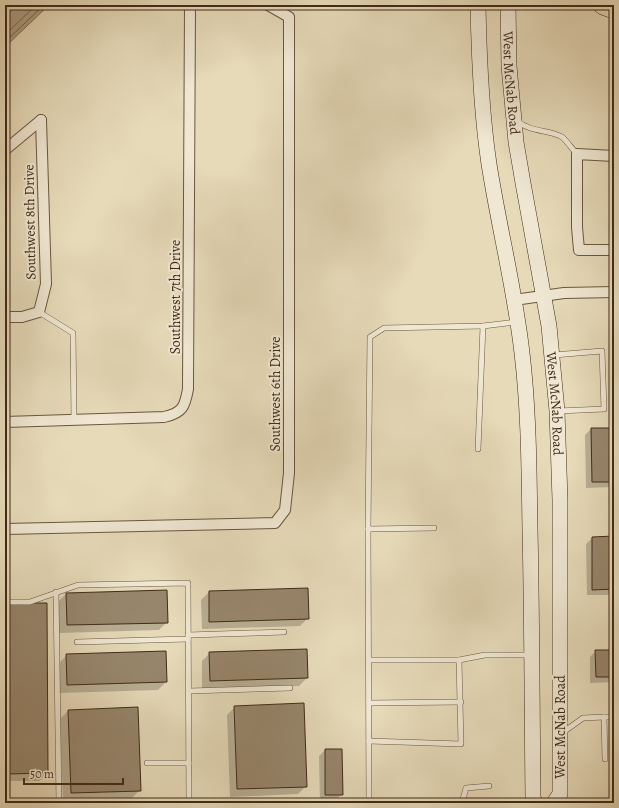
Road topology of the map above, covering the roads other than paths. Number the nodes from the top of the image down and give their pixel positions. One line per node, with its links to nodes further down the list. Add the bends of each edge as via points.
1 (190, 5): 21 (street, Southwest 7th Drive, via 188,389 185,406 173,416)
2 (268, 5): 25 (street, Southwest 6th Drive, via 289,17 289,473 285,510 275,523)
3 (478, 5): 14 (main road, West McNab Road, via 480,77 486,144)
4 (508, 5): 7 (main road, West McNab Road, via 509,66)
5 (603, 5): 6 (highway)
6 (614, 9)
7 (514, 118): 9 (lane, via 535,131 562,138); 13 (main road, West McNab Road)
8 (5, 150): 15 (street, Southwest 8th Drive, via 42,120 46,284)
9 (577, 154): 10 (street); 11 (street, via 579,250)
10 (614, 156)
11 (614, 250)
12 (614, 292): 13 (street)
13 (544, 295): 14 (street); 19 (main road, West McNab Road)
14 (514, 300): 17 (main road, West McNab Road)
15 (39, 312): 16 (street); 21 (lane, via 72,333)
16 (5, 318)
17 (518, 322): 18 (lane); 32 (main road, West McNab Road, via 528,450)
18 (483, 326): 23 (lane); 26 (lane, via 384,328 370,337)
19 (553, 355): 20 (main road, West McNab Road); 20 (lane, via 602,351 604,409)
20 (557, 411): 41 (main road, West McNab Road, via 560,500)
21 (74, 419): 22 (street, Southwest 7th Drive)
22 (5, 422)
23 (478, 449)
24 (434, 528): 26 (lane)
25 (5, 529)
26 (368, 529): 33 (lane)
27 (56, 592): 28 (lane, via 30,602); 30 (lane, via 78,585 188,583); 47 (lane)
28 (5, 602)
29 (284, 632): 30 (lane)
30 (188, 637): 31 (lane); 36 (lane)
31 (77, 642)
32 (532, 655): 34 (lane, via 485,655); 51 (main road, West McNab Road)
33 (369, 660): 34 (lane); 37 (lane)
34 (459, 660): 38 (lane)
35 (290, 688): 36 (lane)
36 (189, 691): 45 (lane)
37 (369, 702): 38 (lane); 42 (lane)
38 (460, 702): 42 (lane, via 460,744)
39 (614, 716): 40 (lane)
40 (604, 717): 41 (lane, via 583,718); 43 (lane)
41 (560, 735): 52 (main road, West McNab Road, via 560,794)
42 (369, 741): 49 (lane)
43 (605, 759)
44 (147, 763): 45 (lane)
45 (189, 763): 48 (lane)
46 (489, 786): 50 (lane, via 466,788)
47 (60, 803)
48 (189, 803)
49 (369, 803)
50 (462, 803)
51 (535, 803)
52 (554, 803)

